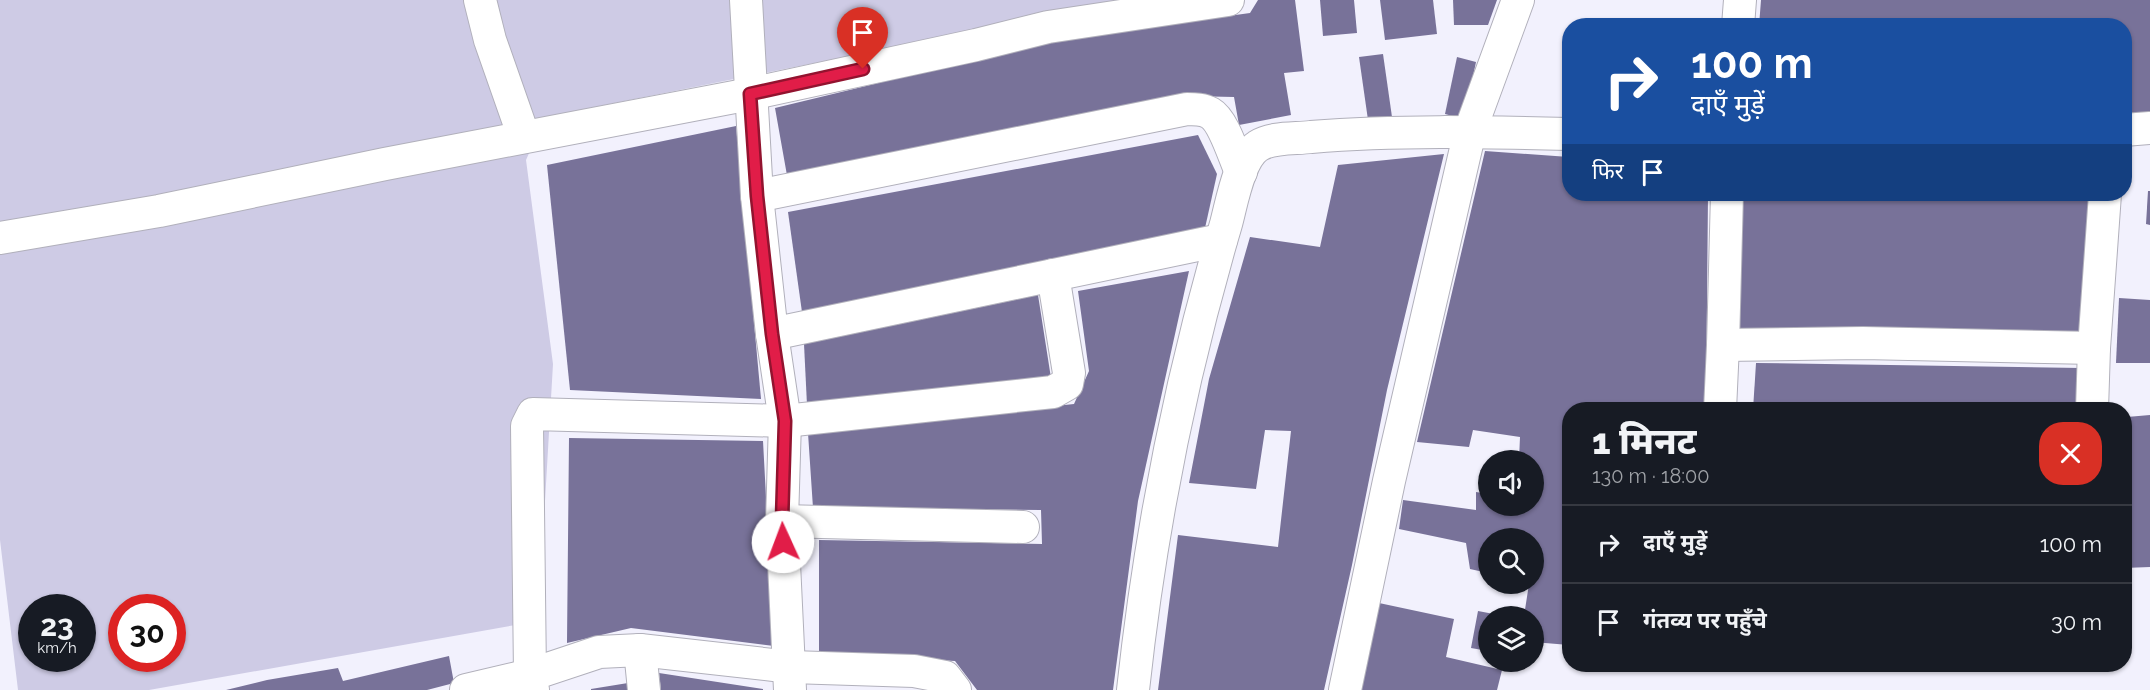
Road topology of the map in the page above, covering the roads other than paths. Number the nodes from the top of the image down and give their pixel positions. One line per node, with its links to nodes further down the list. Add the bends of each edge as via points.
1 (480, 0): 12 (street)
2 (746, 0): 7 (street)
3 (1228, 0): 7 (street, via 1048,27)
4 (1518, 0): 10 (street)
5 (1740, 0): 6 (street)
6 (1739, 18)
7 (750, 94): 12 (street); 14 (street)
8 (2150, 129): 9 (street)
9 (2132, 130)
10 (1470, 131): 11 (street); 13 (street, via 1376,132 1276,140 1260,144 1250,152); 35 (street)
11 (1562, 134)
12 (524, 137): 17 (street, via 159,211)
13 (1241, 172): 14 (street, via 1221,125 1212,114 1187,109); 18 (street)
14 (757, 196): 20 (street)
15 (1727, 201): 21 (street)
16 (2104, 201): 22 (street)
17 (0, 238)
18 (1221, 240): 19 (street); 34 (street, via 1187,369 1159,501)
19 (1053, 275): 20 (street); 25 (street, via 1069,373 1067,384 1061,389)
20 (772, 334): 25 (street)
21 (1723, 345): 22 (street, via 1863,343); 23 (street)
22 (2094, 348): 24 (street)
23 (1719, 402)
24 (2092, 402)
25 (785, 421): 26 (street); 30 (street, via 533,414 527,426)
26 (782, 521): 27 (street); 29 (street)
27 (1023, 527)
28 (640, 650): 29 (street); 30 (street, via 599,652); 32 (street)
29 (791, 679): 33 (street, via 914,670 945,677)
30 (531, 682): 31 (street)
31 (466, 690)
32 (644, 690)
33 (955, 690)
34 (1133, 690)
35 (1345, 690)

